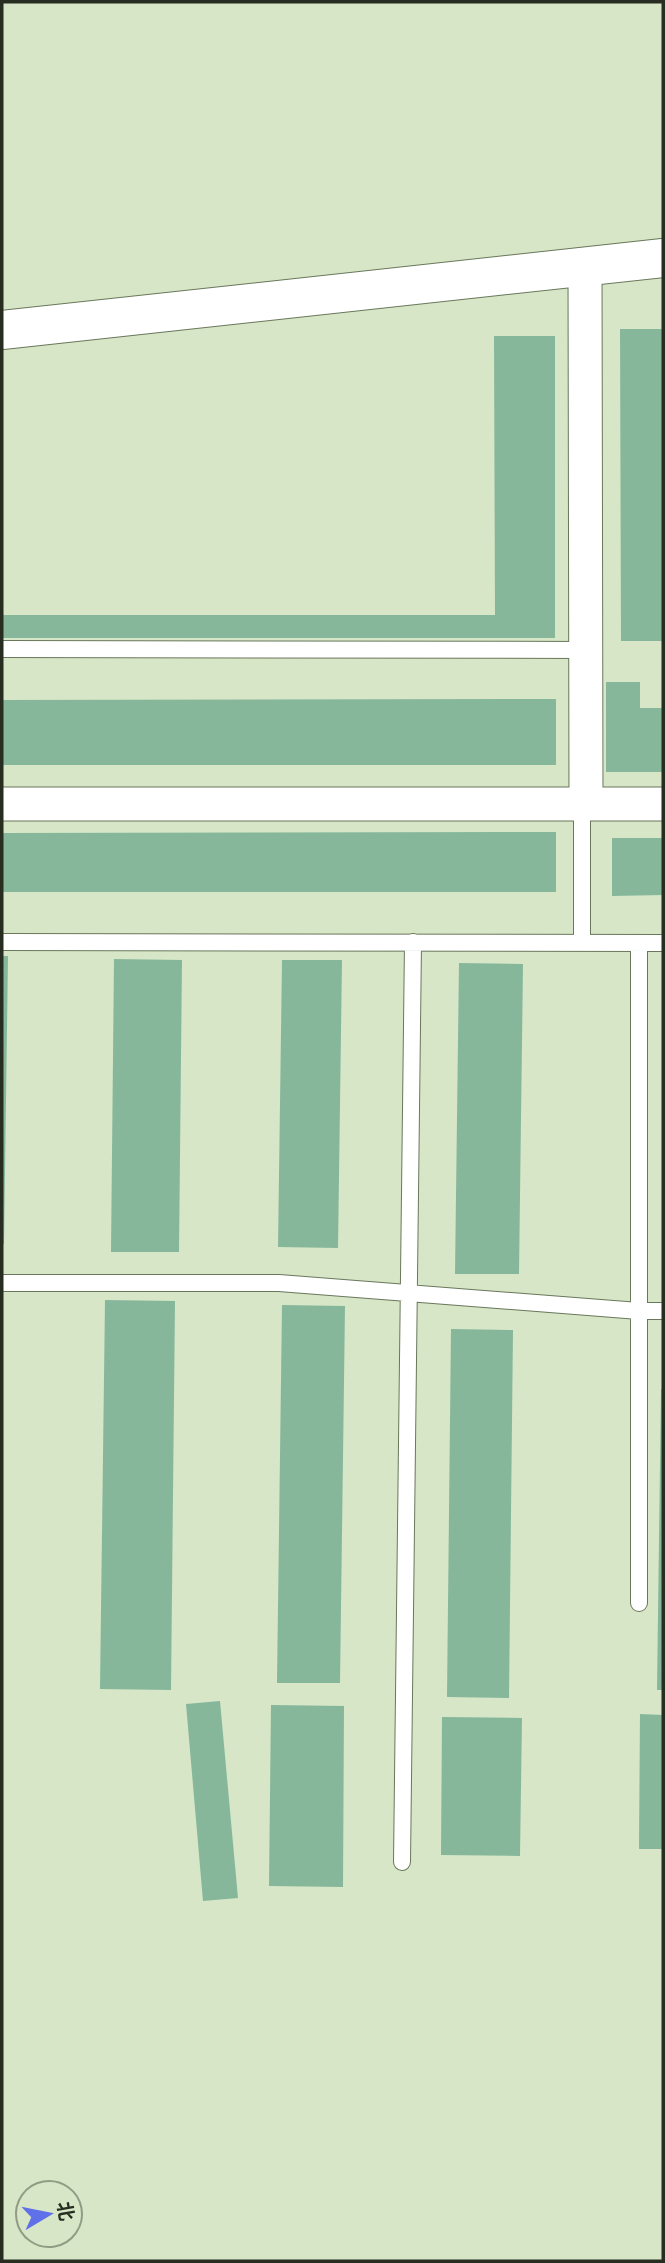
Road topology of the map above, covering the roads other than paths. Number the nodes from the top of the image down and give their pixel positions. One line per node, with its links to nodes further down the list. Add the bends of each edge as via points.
1 (663, 258): 2 (street)
2 (585, 266): 3 (street); 5 (street)
3 (2, 330)
4 (2, 649): 5 (lane)
5 (586, 650): 7 (street)
6 (2, 804): 7 (street)
7 (584, 804): 8 (street); 11 (lane)
8 (663, 804)
9 (2, 942): 10 (lane)
10 (412, 942): 11 (lane); 15 (lane)
11 (582, 943): 12 (lane)
12 (639, 943): 13 (lane); 16 (lane)
13 (663, 943)
14 (2, 1283): 15 (lane, via 279,1283)
15 (409, 1293): 16 (lane); 19 (lane)
16 (639, 1311): 17 (lane); 18 (lane)
17 (663, 1311)
18 (639, 1603)
19 (402, 1862)

